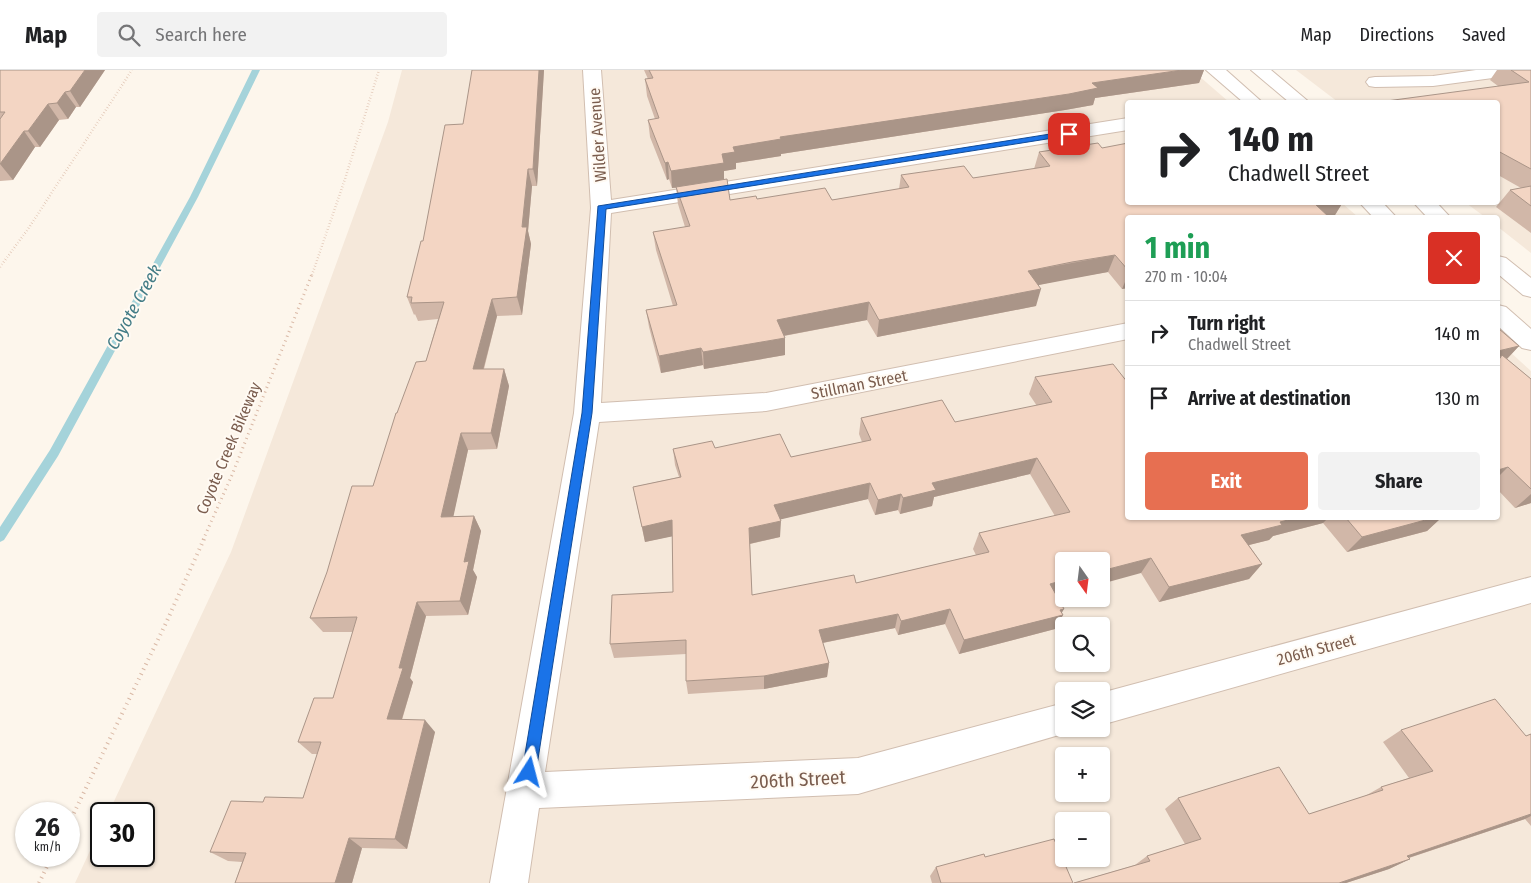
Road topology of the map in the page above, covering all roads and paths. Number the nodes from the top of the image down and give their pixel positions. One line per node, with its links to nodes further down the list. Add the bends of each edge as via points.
1 (132, 70): 17 (path)
2 (378, 70): 27 (path, Coyote Creek Bikeway, via 304,297 232,475)
3 (592, 70): 13 (street, Wilder Avenue)
4 (1215, 70): 8 (street)
5 (1260, 70): 9 (street)
6 (1515, 70): 7 (street, via 1433,81)
7 (1375, 82)
8 (1251, 100)
9 (1298, 100)
10 (1125, 124): 13 (street)
11 (1372, 205): 14 (street)
12 (1426, 205): 15 (street)
13 (602, 208): 22 (street, Wilder Avenue)
14 (1384, 215)
15 (1438, 215)
16 (1500, 265): 18 (street)
17 (0, 267)
18 (1531, 290)
19 (1500, 315): 21 (street)
20 (1125, 332): 22 (street, Stillman Street, via 766,402)
21 (1531, 342)
22 (587, 413): 26 (street, Wilder Avenue)
23 (1531, 590): 24 (street, 206th Street)
24 (1110, 707)
25 (1055, 721): 26 (street, 206th Street, via 858,776)
26 (526, 791): 30 (street, Wilder Avenue)
27 (79, 802)
28 (47, 867): 29 (path)
29 (39, 883)
30 (509, 883)

